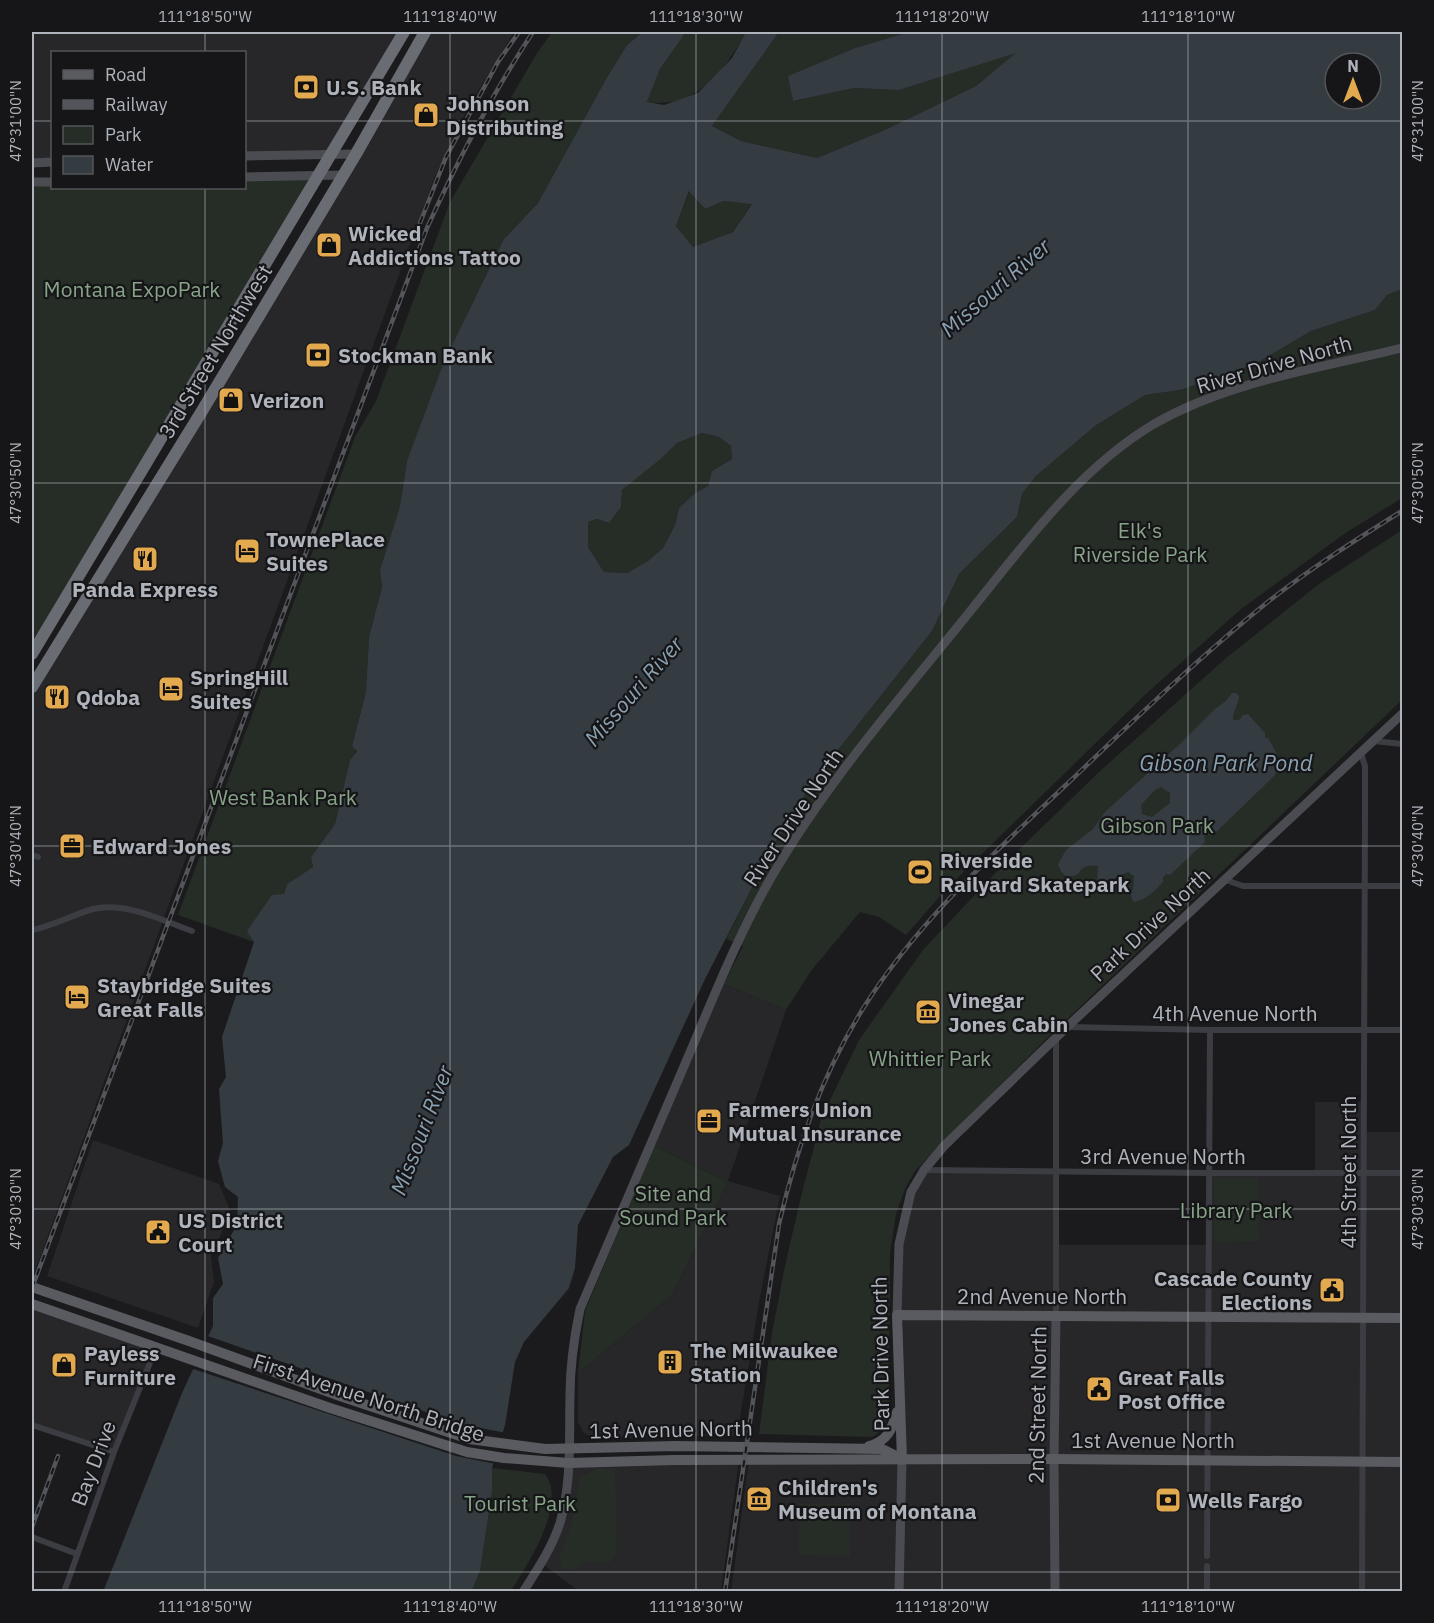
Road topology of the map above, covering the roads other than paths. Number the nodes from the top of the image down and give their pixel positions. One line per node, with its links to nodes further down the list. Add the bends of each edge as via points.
1 (404, 32): 3 (highway, 3rd Street Northwest)
2 (425, 32): 4 (highway, 3rd Street Northwest)
3 (330, 153): 4 (main road); 5 (main road); 9 (highway, 3rd Street Northwest)
4 (356, 154): 8 (highway, 3rd Street Northwest)
5 (246, 156)
6 (51, 162): 7 (main road)
7 (32, 163)
8 (344, 174): 9 (main road); 15 (highway, 3rd Street Northwest)
9 (316, 176): 10 (main road); 14 (highway, 3rd Street Northwest)
10 (246, 177)
11 (32, 182): 12 (main road)
12 (51, 182)
13 (1402, 348): 47 (main road, River Drive North, via 1276,378 1209,399 1154,425 1117,449 1032,536 854,757 803,828 760,898 580,1309 572,1361)
14 (32, 654)
15 (32, 687)
16 (1402, 714): 17 (main road, Park Drive North)
17 (1374, 741): 18 (street); 19 (main road, Park Drive North)
18 (1402, 744)
19 (1361, 753): 20 (main road, Park Drive North); 21 (street, 4th Street North, via 1365,766)
20 (1226, 880): 21 (street, via 1243,886); 25 (main road, Park Drive North)
21 (1365, 886): 22 (street); 27 (street, 4th Street North)
22 (1402, 886)
23 (32, 930): 24 (street, via 106,907 132,911)
24 (192, 931)
25 (1067, 1027): 26 (street, 4th Avenue North); 29 (main road, Park Drive North)
26 (1210, 1030): 27 (street, 4th Avenue North); 32 (street)
27 (1365, 1030): 28 (street, 4th Avenue North); 33 (street, 4th Street North)
28 (1402, 1030)
29 (1056, 1039): 30 (main road, Park Drive North); 31 (street, 2nd Street North)
30 (924, 1170): 31 (street, 3rd Avenue North); 37 (main road, Park Drive North, via 911,1192 899,1244)
31 (1056, 1172): 32 (street, 3rd Avenue North); 39 (street, 2nd Street North)
32 (1208, 1173): 33 (street, 3rd Avenue North); 38 (street)
33 (1364, 1173): 34 (street, 3rd Avenue North); 40 (street, 4th Street North)
34 (1402, 1173)
35 (32, 1287): 46 (main road, First Avenue North Bridge, via 469,1439)
36 (32, 1304): 42 (main road, First Avenue North Bridge)
37 (897, 1315): 39 (main road, 2nd Avenue North); 43 (main road, Park Drive North)
38 (1208, 1315): 39 (main road, 2nd Avenue North); 40 (main road, 2nd Avenue North); 51 (street)
39 (1056, 1316): 49 (main road, 2nd Street North)
40 (1363, 1318): 41 (main road, 2nd Avenue North); 52 (street, 4th Street North)
41 (1402, 1318)
42 (156, 1348): 48 (street, Bay Drive); 53 (main road, First Avenue North Bridge, via 467,1452)
43 (900, 1401): 45 (main road, via 892,1430 881,1442); 50 (main road, Park Drive North)
44 (32, 1425): 48 (street)
45 (860, 1448): 47 (main road, 1st Avenue North, via 676,1446); 50 (main road, 1st Avenue North, via 882,1449)
46 (545, 1449): 47 (main road, 1st Avenue North)
47 (570, 1450): 55 (main road, River Drive North)
48 (114, 1452): 57 (street, Bay Drive)
49 (1054, 1459): 50 (main road, 1st Avenue North); 51 (main road, 1st Avenue North); 63 (main road, 2nd Street North)
50 (903, 1460): 55 (main road, 1st Avenue North); 62 (main road, Park Drive North)
51 (1208, 1460): 52 (main road, 1st Avenue North); 58 (street)
52 (1364, 1461): 54 (main road, 1st Avenue North); 65 (street, 4th Street North)
53 (545, 1462): 55 (main road, 1st Avenue North)
54 (1402, 1462)
55 (569, 1463): 61 (main road, River Drive North, via 559,1524)
56 (32, 1537): 57 (street)
57 (77, 1554): 60 (street, Bay Drive)
58 (1207, 1556)
59 (1207, 1566): 64 (street)
60 (64, 1592)
61 (523, 1592)
62 (899, 1592)
63 (1055, 1592)
64 (1207, 1592)
65 (1362, 1592)

